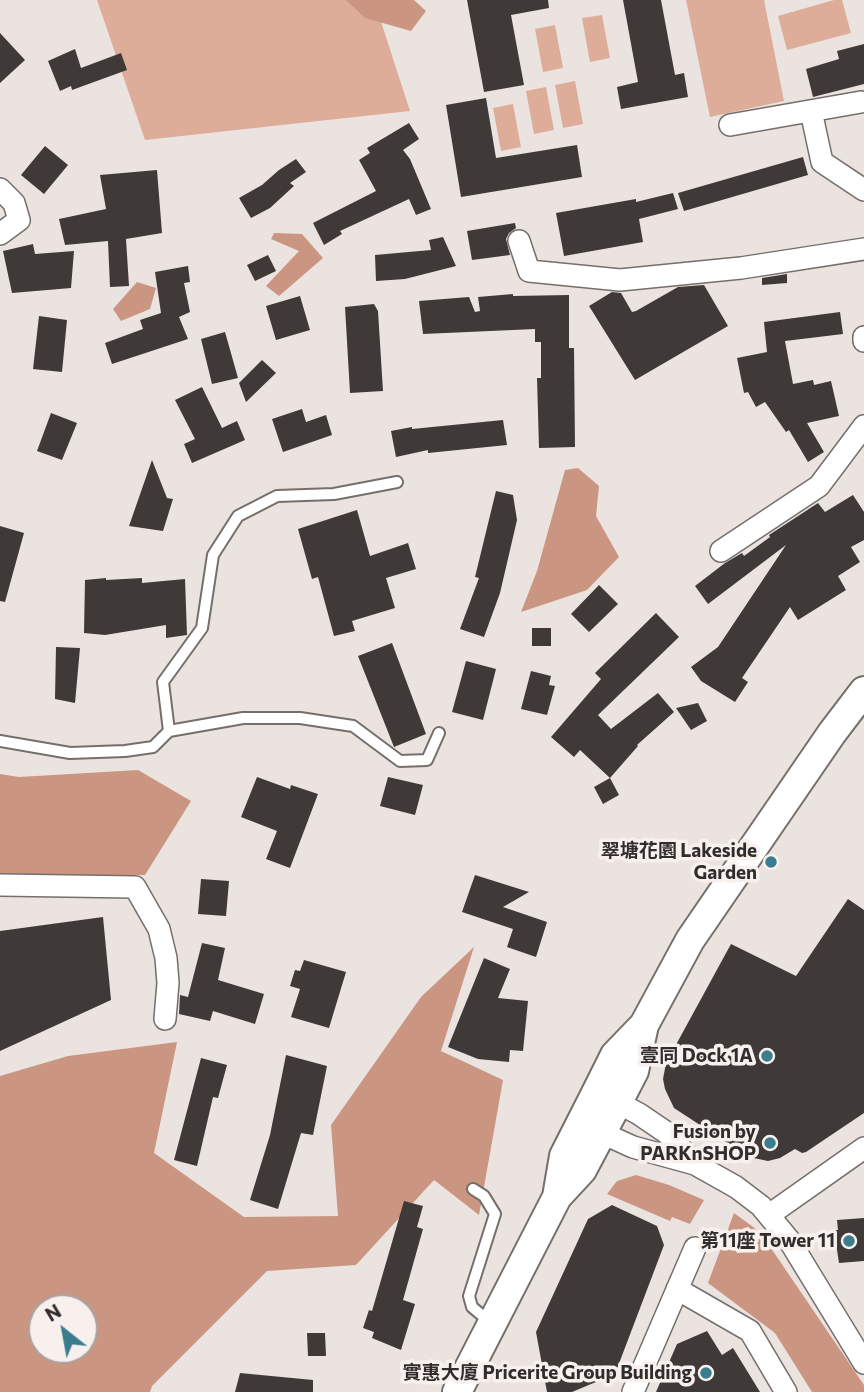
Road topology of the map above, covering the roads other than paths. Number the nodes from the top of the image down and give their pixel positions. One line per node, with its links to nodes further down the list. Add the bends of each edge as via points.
1 (861, 102): 2 (street)
2 (811, 111): 3 (street); 5 (street, via 822,162)
3 (730, 125)
4 (0, 189): 6 (street, via 15,203 19,220)
5 (864, 190)
6 (0, 234)
7 (519, 241): 8 (street, via 529,271 620,280)
8 (864, 249)
9 (864, 426): 11 (street, via 819,486)
10 (397, 482): 13 (lane, via 334,494 277,496 238,516 213,555 202,628 163,682)
11 (721, 551)
12 (864, 691): 18 (main road, via 696,929 644,1025 634,1071)
13 (169, 731): 14 (lane, via 243,718 300,718 354,726 400,761 427,760); 15 (lane, via 153,747 125,751 71,753)
14 (439, 733)
15 (0, 741)
16 (0, 885): 17 (street, via 135,887 159,929 166,958)
17 (165, 1019)
18 (607, 1097): 19 (main road); 21 (street, via 667,1133)
19 (591, 1128): 21 (street, via 655,1155); 26 (main road, via 582,1170 557,1197)
20 (864, 1148): 23 (street)
21 (695, 1164): 23 (street, via 742,1191)
22 (473, 1189): 26 (lane, via 484,1196 495,1214 469,1296 472,1307)
23 (769, 1215): 27 (street)
24 (695, 1248): 25 (street)
25 (677, 1289): 29 (street); 30 (street, via 750,1332)
26 (492, 1324): 28 (main road)
27 (864, 1363)
28 (457, 1392)
29 (633, 1392)
30 (786, 1392)

